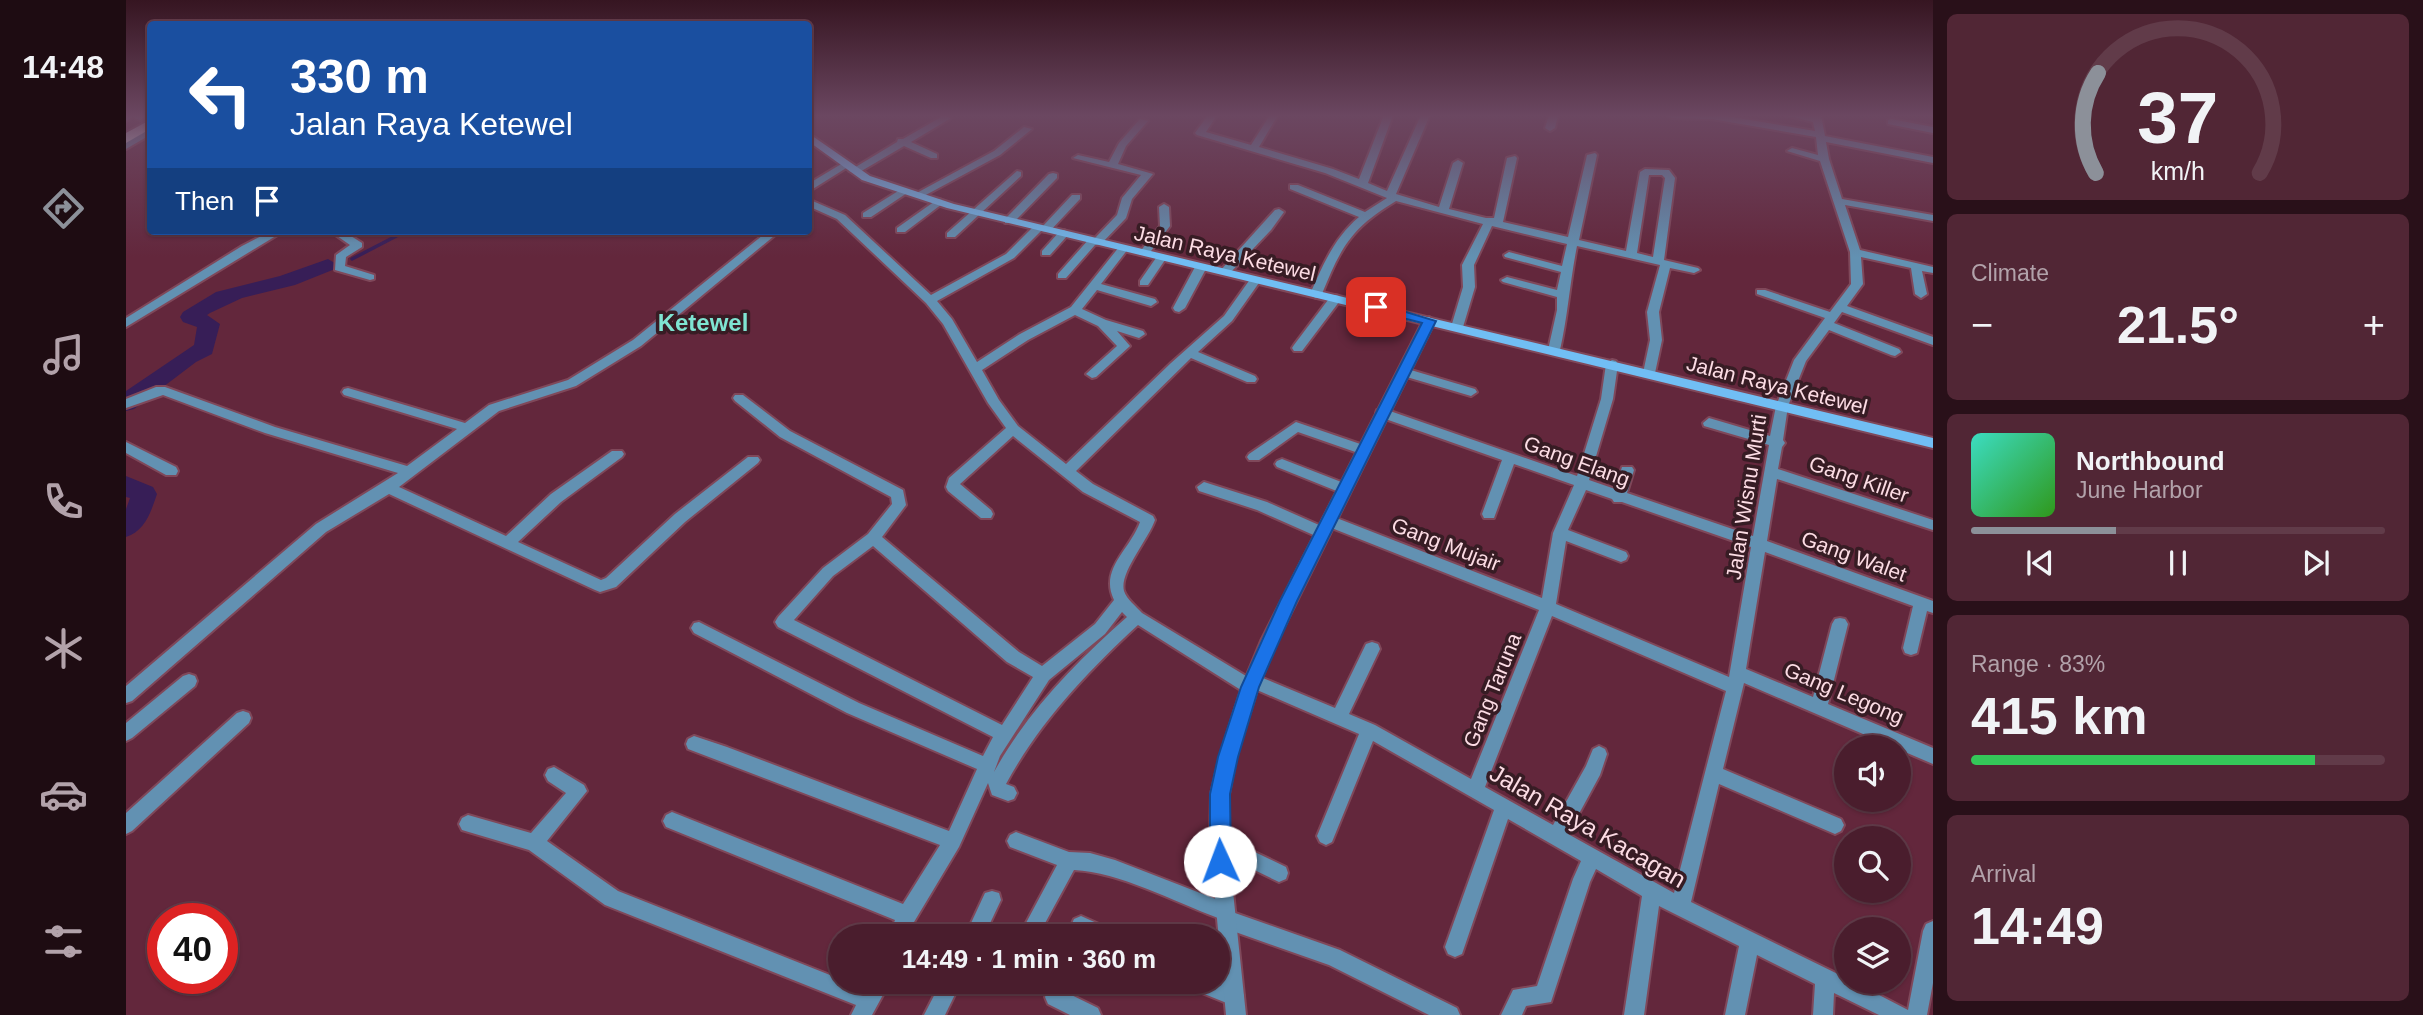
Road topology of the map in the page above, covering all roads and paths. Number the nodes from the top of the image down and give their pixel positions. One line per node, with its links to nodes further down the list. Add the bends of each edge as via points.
1 (843, 162): 14 (main road, Jalan Raya Ketewel)
2 (861, 162): 14 (street)
3 (979, 162): 21 (street)
4 (1100, 162): 13 (street)
5 (1278, 162): 15 (street)
6 (1302, 162): 18 (street)
7 (1371, 162): 18 (street)
8 (1406, 162): 23 (street)
9 (1511, 162): 36 (street)
10 (1590, 162): 44 (street)
11 (1825, 162): 25 (street, Jalan Wisnu Murti)
12 (1458, 163): 29 (street)
13 (1113, 165): 45 (street, via 1147,174 1127,198 1122,216)
14 (850, 168): 20 (main road, Jalan Raya Ketewel); 24 (street)
15 (1272, 169)
16 (1017, 174): 30 (street)
17 (1053, 176): 35 (street)
18 (1363, 183): 23 (street)
19 (1294, 187): 33 (street)
20 (903, 191): 21 (main road, Jalan Raya Ketewel); 32 (street)
21 (918, 195): 27 (main road, Jalan Raya Ketewel)
22 (1076, 197): 38 (street)
23 (1392, 197): 29 (street); 33 (street)
24 (812, 198)
25 (1838, 201): 34 (street); 47 (street, Jalan Wisnu Murti)
26 (812, 202): 71 (street, via 841,217)
27 (939, 202): 30 (main road, Jalan Raya Ketewel); 37 (street)
28 (1164, 207): 49 (street, via 1165,226)
29 (1443, 211): 36 (street)
30 (973, 212): 35 (main road, Jalan Raya Ketewel); 43 (street)
31 (1279, 212): 59 (street)
32 (867, 215)
33 (1366, 216): 67 (street, via 1342,236)
34 (1933, 218)
35 (1009, 221): 38 (main road, Jalan Raya Ketewel)
36 (1494, 221): 44 (street); 79 (street, via 1468,265 1469,287)
37 (901, 229)
38 (1042, 229): 39 (main road, Jalan Raya Ketewel); 71 (street, via 1010,256)
39 (1064, 233): 45 (main road, Jalan Raya Ketewel); 48 (street)
40 (272, 235): 77 (street)
41 (341, 235): 61 (street, via 358,246 341,255 339,268)
42 (770, 235): 99 (street, via 637,343 572,383 500,404)
43 (951, 235)
44 (1572, 240): 50 (street); 56 (street)
45 (1095, 242): 46 (main road, Jalan Raya Ketewel); 60 (street)
46 (1123, 248): 49 (main road, Jalan Raya Ketewel); 65 (street)
47 (1855, 252): 54 (street); 75 (street, Jalan Wisnu Murti, via 1857,284)
48 (1046, 253)
49 (1144, 253): 52 (main road, Jalan Raya Ketewel)
50 (1631, 254): 53 (street); 53 (street, via 1645,172 1665,172 1670,178)
51 (1508, 255): 56 (street)
52 (1162, 257): 55 (main road, Jalan Raya Ketewel); 64 (street)
53 (1662, 262): 57 (street); 88 (street)
54 (1916, 266): 58 (street); 68 (street)
55 (1201, 267): 59 (main road, Jalan Raya Ketewel); 73 (street)
56 (1566, 270): 69 (street)
57 (1694, 270)
58 (1933, 270)
59 (1225, 272): 62 (main road, Jalan Raya Ketewel)
60 (1062, 276)
61 (370, 277)
62 (1255, 280): 67 (main road, Jalan Raya Ketewel); 85 (street, via 1222,328)
63 (1507, 280): 69 (street)
64 (1144, 283)
65 (1096, 286): 72 (street); 74 (street)
66 (1760, 292): 75 (street)
67 (1316, 294): 70 (main road, Jalan Raya Ketewel)
68 (1921, 294)
69 (1563, 295): 83 (street)
70 (1335, 299): 76 (main road, Jalan Raya Ketewel); 82 (street)
71 (930, 300): 87 (street)
72 (1151, 302)
73 (1179, 308)
74 (1075, 310): 78 (street); 87 (street)
75 (1835, 316): 81 (street); 84 (street); 96 (street, Jalan Wisnu Murti, via 1800,360)
76 (1429, 321): 79 (main road, Jalan Raya Ketewel); 89 (street)
77 (126, 323)
78 (1102, 323): 80 (street); 90 (street, via 1124,346)
79 (1457, 327): 83 (main road, Jalan Raya Ketewel)
80 (1139, 334)
81 (1933, 341)
82 (1298, 348)
83 (1553, 349): 86 (main road, Jalan Raya Ketewel)
84 (1895, 352)
85 (1190, 354): 91 (street); 111 (street)
86 (1612, 364): 88 (main road, Jalan Raya Ketewel); 115 (street, Gang Taruna, via 1607,399)
87 (975, 369): 100 (street)
88 (1650, 369): 96 (main road, Jalan Raya Ketewel)
89 (1404, 372): 93 (street); 97 (street)
90 (1092, 374)
91 (1251, 379)
92 (348, 392): 99 (street)
93 (1471, 392)
94 (739, 398): 125 (street, via 785,434 898,494 899,505)
95 (129, 404): 113 (street, via 165,391 294,438)
96 (1782, 406): 101 (street, Jalan Wisnu Murti); 102 (main road, Jalan Raya Ketewel)
97 (1382, 413): 104 (street); 107 (street, Gang Elang)
98 (1709, 423): 101 (street)
99 (467, 429): 113 (street)
100 (1013, 429): 111 (street); 120 (street, via 954,482 953,487)
101 (1778, 443): 114 (street, Jalan Wisnu Murti)
102 (1933, 443)
103 (126, 447): 110 (street)
104 (1364, 450): 106 (street, via 1296,427); 118 (street)
105 (617, 454): 127 (street, via 556,498)
106 (1254, 457)
107 (1509, 459): 115 (street, Gang Elang); 121 (street)
108 (753, 460): 127 (street, via 606,586)
109 (1282, 464): 118 (street)
110 (171, 471)
111 (1067, 471): 129 (street, via 1088,488 1148,520 1120,572 1116,596)
112 (1627, 471): 119 (street)
113 (410, 472): 117 (street)
114 (1772, 472): 122 (street, Gang Killer); 126 (street, Jalan Wisnu Murti)
115 (1581, 484): 119 (street, Gang Elang); 124 (street, Gang Taruna)
116 (1204, 487): 123 (street, Gang Mujair)
117 (388, 488): 127 (street); 141 (street, via 303,541)
118 (1344, 489): 123 (street)
119 (1619, 498): 126 (street, Gang Elang)
120 (986, 514)
121 (1489, 514)
122 (1933, 526)
123 (1326, 527): 131 (street, Gang Mujair); 140 (street)
124 (1560, 533): 128 (street); 131 (street, Gang Taruna)
125 (873, 538): 137 (street, via 1013,657); 147 (street, via 828,572 783,623)
126 (1760, 543): 130 (street, Gang Walet); 138 (street, Jalan Wisnu Murti)
127 (507, 544)
128 (1621, 556)
129 (1120, 604): 132 (street, Jalan Raya Kacagan); 137 (street, via 1100,629)
130 (1927, 605): 135 (street)
131 (1548, 607): 138 (street, Gang Mujair); 154 (street, Gang Taruna)
132 (1137, 617): 140 (street, Jalan Raya Kacagan); 155 (street, via 1092,656 1015,752 997,783 998,789)
133 (1840, 624): 142 (street)
134 (699, 628): 151 (street, via 853,708)
135 (1912, 648)
136 (1372, 649): 143 (street)
137 (1043, 675): 147 (street)
138 (1736, 680): 142 (street, Gang Legong); 152 (street, Jalan Wisnu Murti)
139 (189, 681): 146 (street)
140 (1251, 684): 143 (street, Jalan Raya Kacagan); 166 (street, via 1224,776)
141 (126, 696)
142 (1819, 706): 150 (street, Gang Legong)
143 (1340, 716): 145 (street, Jalan Raya Kacagan)
144 (243, 718): 159 (street)
145 (1369, 730): 154 (street, Jalan Raya Kacagan); 161 (street)
146 (126, 733)
147 (1005, 735): 151 (street)
148 (694, 744): 163 (street, via 798,779 846,802)
149 (1599, 754): 162 (street)
150 (1933, 756)
151 (988, 766): 163 (street)
152 (1714, 773): 160 (street); 172 (street, Jalan Wisnu Murti)
153 (554, 775): 165 (street, via 578,790)
154 (1476, 789): 156 (street, Jalan Raya Kacagan)
155 (1008, 793)
156 (1504, 806): 162 (street, Jalan Raya Kacagan); 180 (street)
157 (672, 821): 173 (street)
158 (468, 824): 165 (street)
159 (126, 825)
160 (1835, 825)
161 (1326, 836)
162 (1557, 836): 167 (street, Jalan Raya Kacagan)
163 (953, 841): 173 (street)
164 (1016, 841): 168 (street)
165 (534, 843): 186 (street, via 612,898)
166 (1219, 844): 169 (street); 174 (street)
167 (1593, 857): 170 (street, Jalan Raya Kacagan); 190 (street, via 1544,995 1520,997)
168 (1069, 861): 174 (street, via 1115,869); 177 (street)
169 (1279, 873)
170 (1652, 891): 172 (street, Jalan Raya Kacagan); 191 (street)
171 (992, 900): 176 (street)
172 (1680, 907): 179 (street, Jalan Raya Kacagan)
173 (907, 915): 175 (street)
174 (1226, 916): 185 (street); 189 (street, via 1333,957)
175 (903, 924)
176 (980, 924)
177 (1034, 924)
178 (1933, 931): 195 (street)
179 (1750, 940): 181 (street, Jalan Raya Kacagan); 192 (street)
180 (1455, 947)
181 (1825, 978): 193 (street); 194 (street, Jalan Raya Kacagan)
182 (945, 994): 187 (street)
183 (1218, 994): 185 (street)
184 (1055, 997): 188 (street)
185 (1235, 1005)
186 (865, 1007)
187 (934, 1015)
188 (1091, 1015)
189 (1450, 1015)
190 (1511, 1015)
191 (1634, 1015)
192 (1735, 1015)
193 (1823, 1015)
194 (1900, 1015)
195 (1917, 1015)

